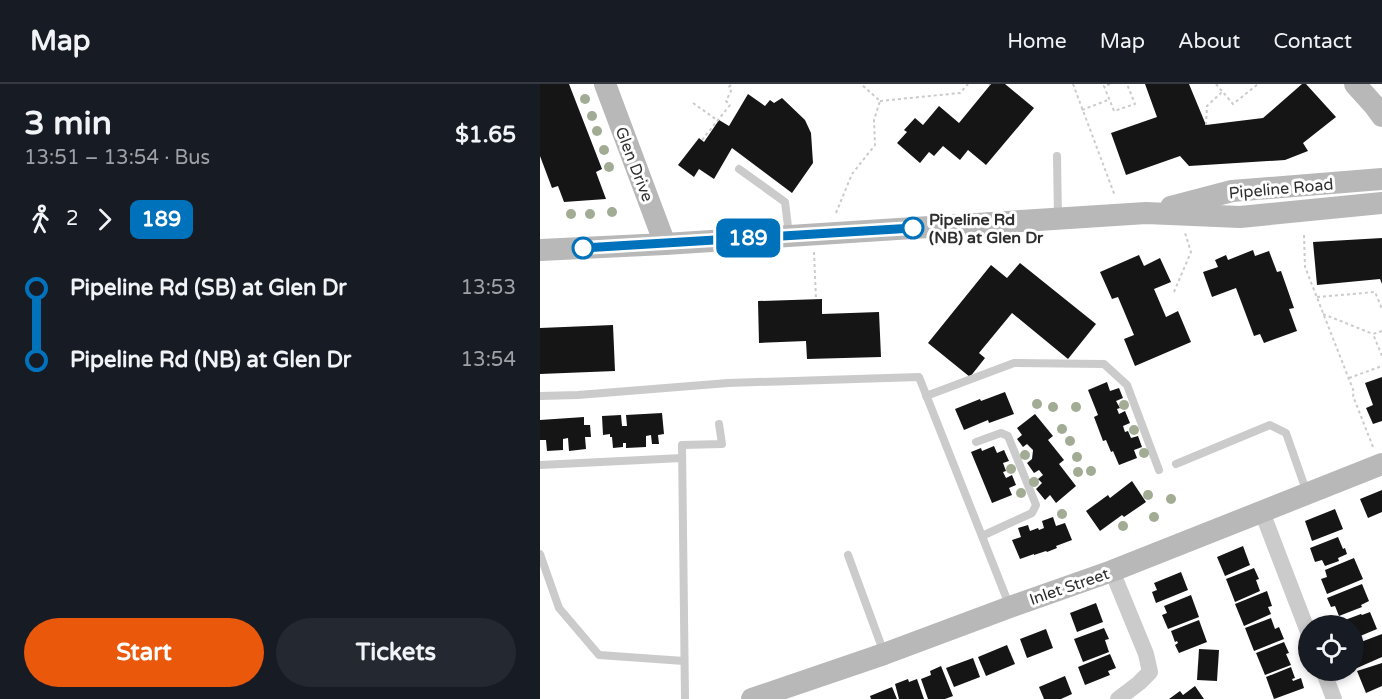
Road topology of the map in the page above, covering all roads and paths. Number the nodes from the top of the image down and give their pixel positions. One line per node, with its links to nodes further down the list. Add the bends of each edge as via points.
1 (604, 84): 31 (main road, Glen Drive)
2 (732, 84): 17 (path, via 726,101 730,105)
3 (861, 84): 13 (path)
4 (968, 84): 13 (path, via 960,93)
5 (1073, 84): 15 (path)
6 (1110, 84): 12 (path, via 1104,86)
7 (1127, 84): 12 (path, via 1135,104 1114,111)
8 (1216, 84): 11 (path)
9 (1258, 84): 11 (path, via 1233,104)
10 (1355, 84): 16 (main road)
11 (1222, 92): 18 (path, via 1207,105)
12 (1109, 99): 15 (path)
13 (880, 101): 28 (path, via 874,120 875,145 852,174)
14 (693, 103): 17 (path)
15 (1082, 110): 25 (path)
16 (1382, 116)
17 (717, 120): 19 (path)
18 (1206, 125)
19 (702, 140)
20 (1057, 156): 26 (lane)
21 (739, 169): 29 (lane, via 785,202)
22 (1382, 179): 24 (main road, Pipeline Road, via 1232,190)
23 (1382, 203): 24 (main road, Pipeline Road, via 1240,217)
24 (1146, 213): 25 (main road, Pipeline Road)
25 (1122, 215): 26 (main road, Pipeline Road)
26 (1058, 219): 28 (main road, Pipeline Road)
27 (1184, 230): 34 (path, via 1191,252)
28 (828, 233): 29 (main road, Pipeline Road)
29 (789, 235): 31 (main road, Pipeline Road)
30 (1304, 235): 35 (path, via 1305,267)
31 (665, 244): 32 (main road, Pipeline Road)
32 (540, 250)
33 (814, 252): 36 (path)
34 (1174, 292)
35 (1317, 297): 37 (path, via 1375,292); 38 (path)
36 (816, 299)
37 (1382, 309)
38 (1323, 314): 40 (path); 43 (path)
39 (1382, 331): 40 (path)
40 (1373, 334): 41 (path)
41 (1382, 356)
42 (1382, 366): 43 (path)
43 (1349, 378): 48 (path)
44 (540, 396): 45 (lane, via 728,383 919,377)
45 (926, 396): 52 (lane, via 1014,363 1104,364 1127,385); 55 (lane)
46 (719, 424): 49 (lane, via 722,444 682,446)
47 (976, 442): 55 (lane, via 1001,433 1008,436 1036,505 1032,513)
48 (1377, 455): 53 (main road, Inlet Street)
49 (682, 458): 51 (lane); 62 (lane)
50 (1176, 464): 53 (lane, via 1269,425 1286,433)
51 (540, 465)
52 (1159, 470)
53 (1307, 494): 54 (main road, Inlet Street)
54 (1262, 512): 58 (main road, Inlet Street); 60 (street)
55 (982, 536): 59 (lane)
56 (540, 554): 62 (lane, via 560,608 599,655)
57 (848, 555): 61 (lane)
58 (1112, 571): 59 (main road, Inlet Street); 66 (street, via 1150,672)
59 (1010, 607): 61 (main road, Inlet Street)
60 (1301, 615)
61 (884, 654): 65 (main road, Inlet Street)
62 (684, 661): 64 (lane)
63 (1327, 681): 67 (street)
64 (685, 699)
65 (752, 699)
66 (1118, 699)
67 (1334, 699)

